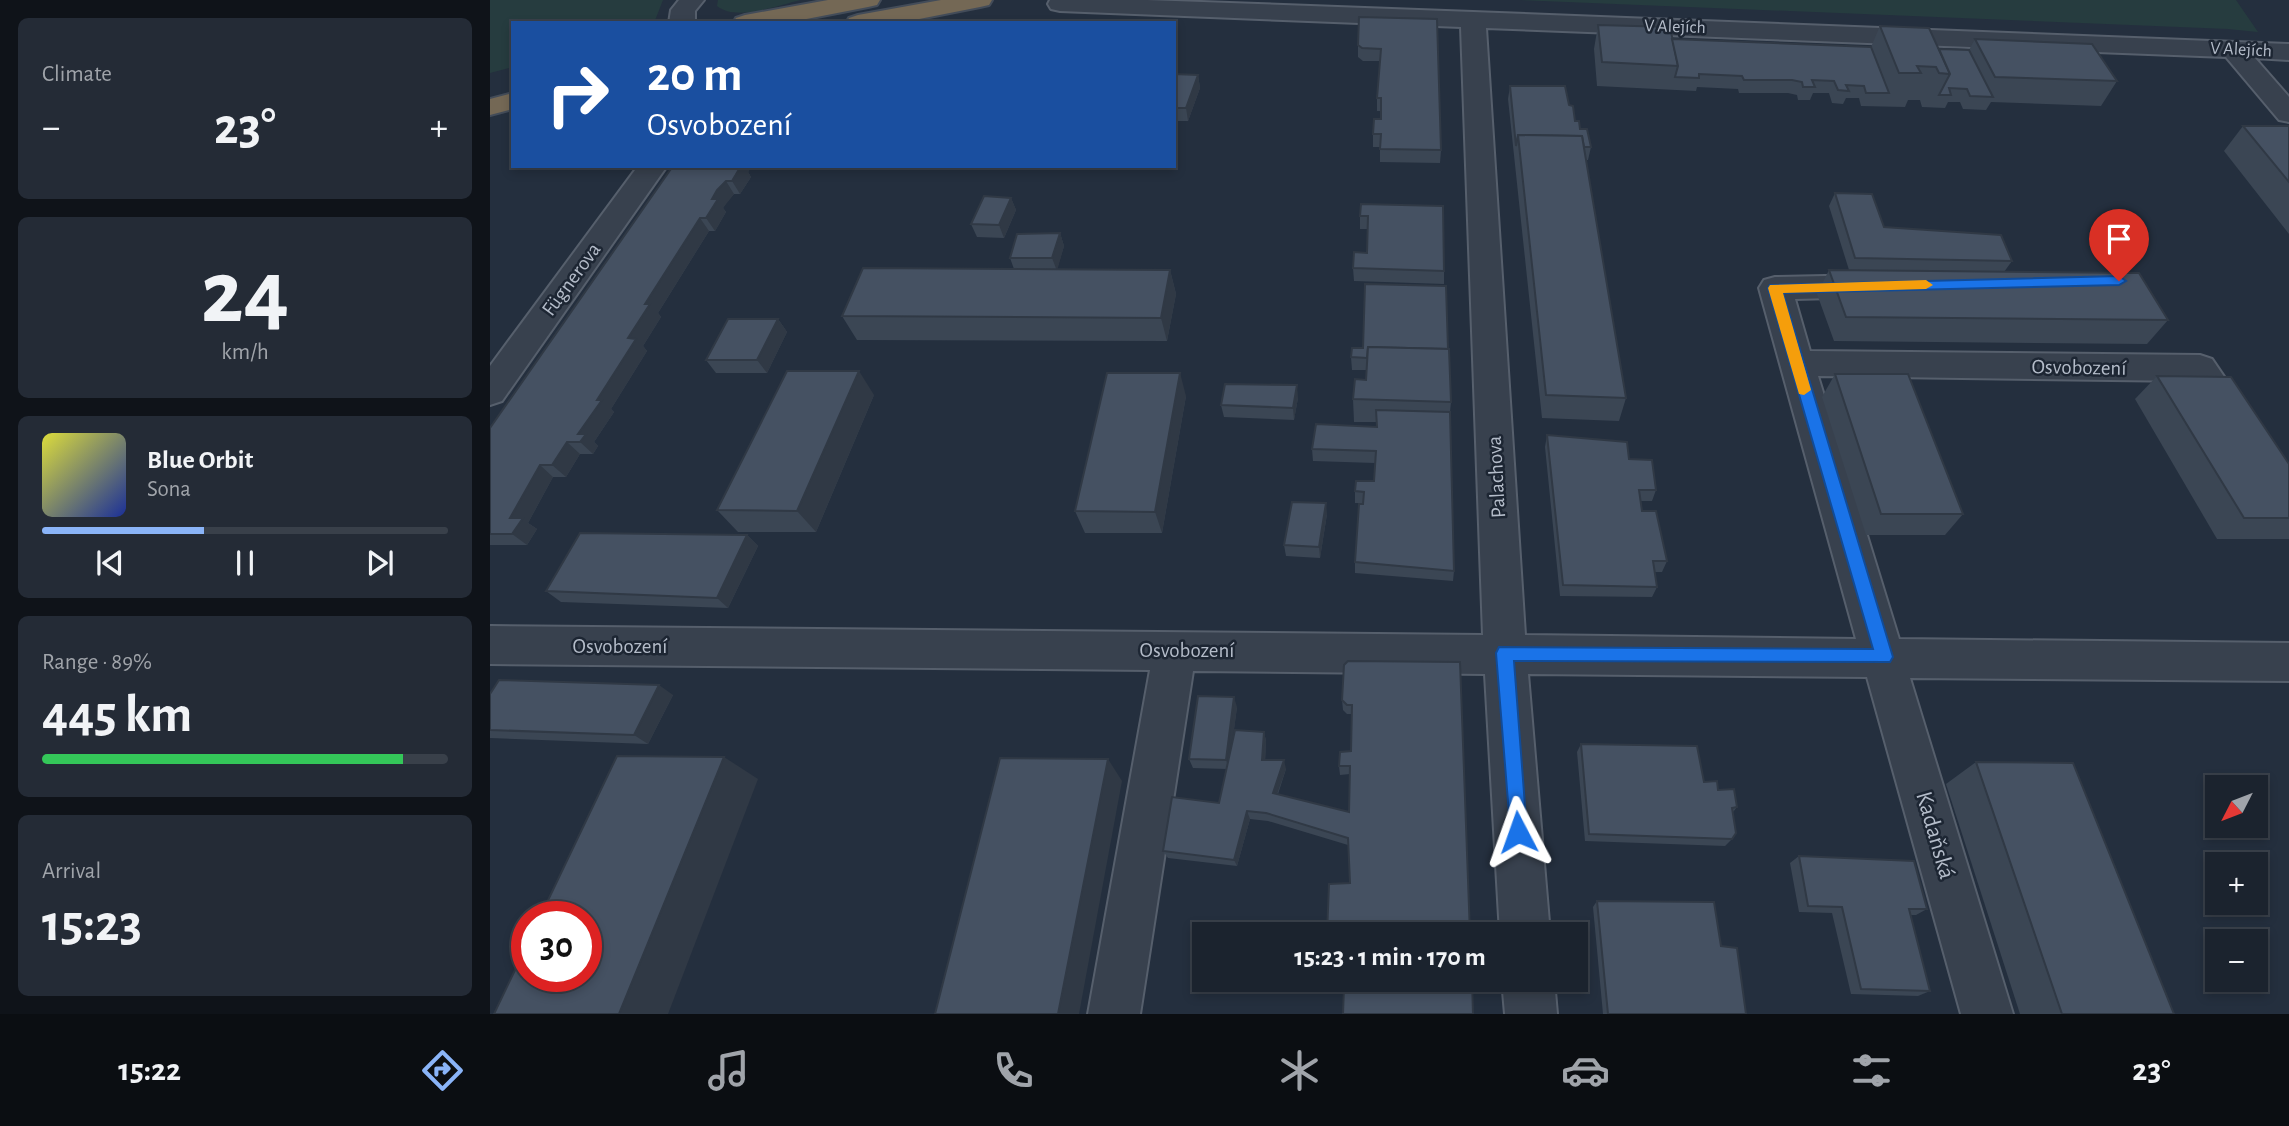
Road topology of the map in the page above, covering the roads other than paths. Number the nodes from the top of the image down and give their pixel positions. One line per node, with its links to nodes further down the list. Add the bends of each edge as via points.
1 (692, 0): 6 (street, via 683,10)
2 (868, 0): 7 (highway)
3 (977, 0): 8 (highway)
4 (1060, 4): 5 (street, V Alejích)
5 (1473, 19): 9 (street, V Alejích); 23 (street, Palachova)
6 (682, 21)
7 (756, 21)
8 (868, 21)
9 (2232, 48): 10 (street, V Alejích); 15 (street)
10 (2289, 52)
11 (511, 80): 12 (highway)
12 (490, 85)
13 (511, 102): 14 (highway)
14 (490, 107)
15 (2289, 114)
16 (652, 168): 19 (street, Fügnerova)
17 (1899, 285): 18 (street, via 1775,288)
18 (1796, 363): 20 (street, Osvobození, via 2200,368); 24 (street)
19 (490, 392)
20 (2289, 503)
21 (490, 645): 22 (street, Osvobození)
22 (1175, 650): 23 (street, Osvobození); 28 (street)
23 (1505, 653): 24 (street, Osvobození); 26 (street, Palachova)
24 (1884, 657): 25 (street, Osvobození); 30 (street, Kadaňská)
25 (2289, 662)
26 (1524, 922)
27 (1529, 992): 29 (street)
28 (1114, 1014)
29 (1531, 1014)
30 (1987, 1014)

